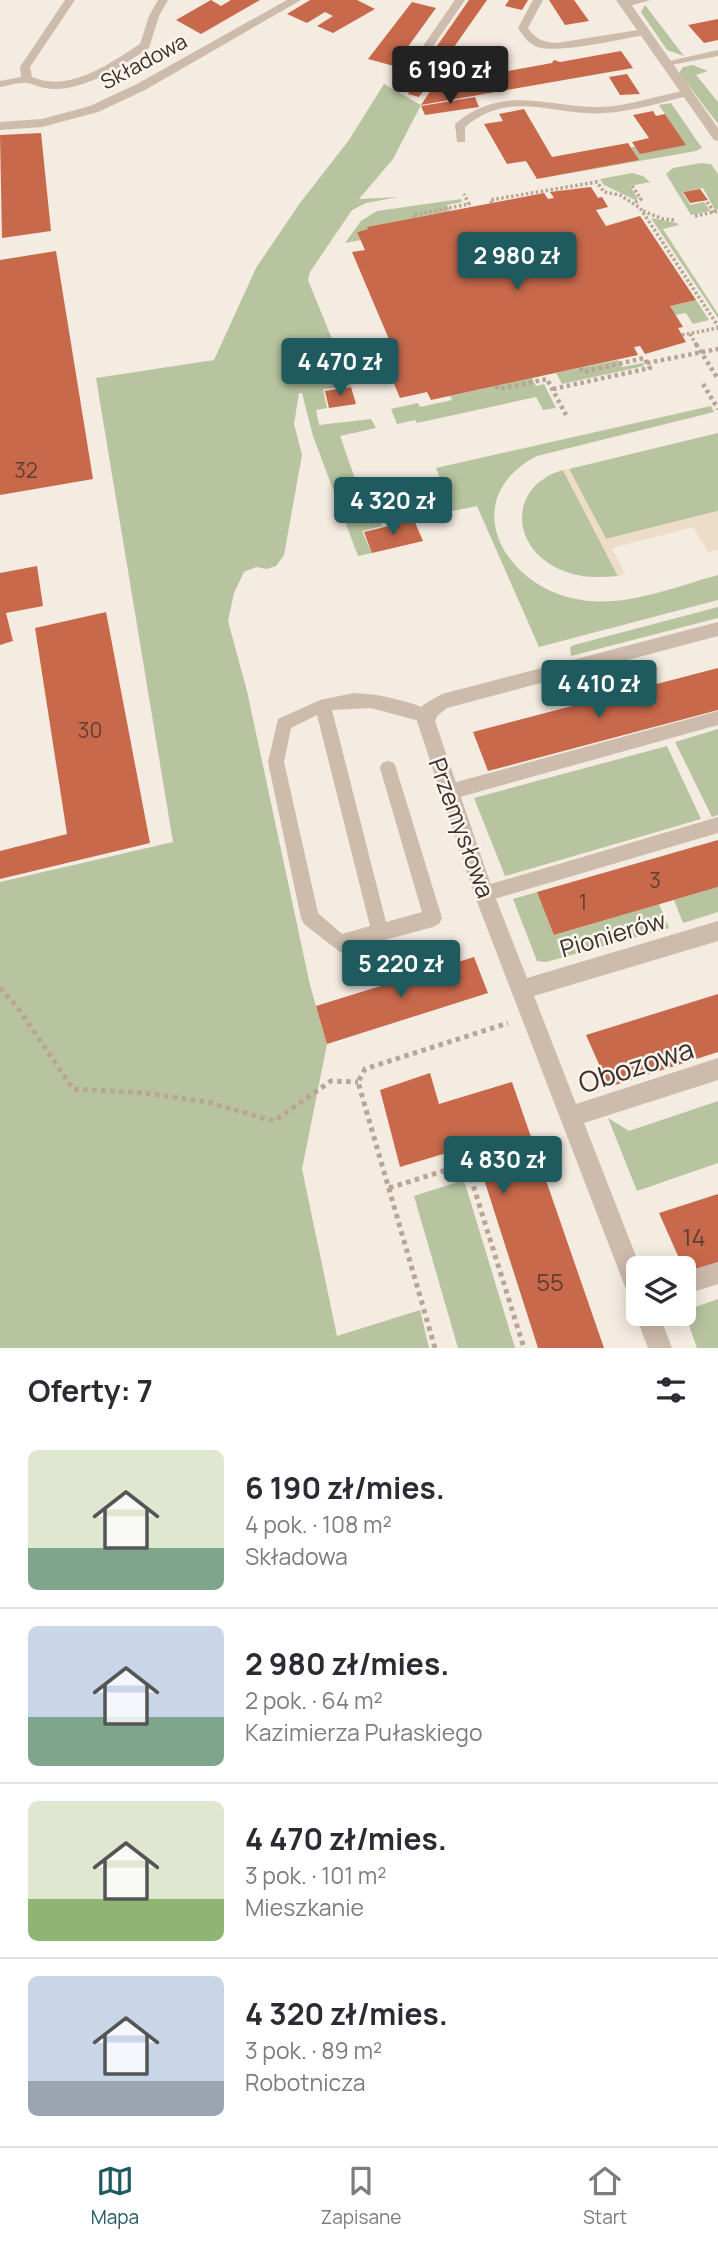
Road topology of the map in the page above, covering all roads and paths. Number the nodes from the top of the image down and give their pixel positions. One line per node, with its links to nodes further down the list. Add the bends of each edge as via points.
1 (70, 0): 12 (lane, via 24,67)
2 (163, 0): 12 (lane, via 145,46 104,71 55,87 35,85)
3 (295, 0): 16 (street, Składowa, via 94,110)
4 (460, 0): 13 (lane)
5 (538, 0): 8 (lane, via 523,28 529,40 542,46)
6 (646, 0): 7 (lane)
7 (623, 2): 8 (street)
8 (645, 32): 10 (street)
9 (714, 54): 10 (lane); 11 (lane)
10 (666, 63): 15 (street)
11 (718, 66)
12 (27, 79): 14 (lane)
13 (405, 79)
14 (0, 84)
15 (687, 93): 17 (street); 18 (lane, via 603,110 524,101 488,107 459,125)
16 (0, 126)
17 (718, 137)
18 (461, 140)
19 (632, 186): 23 (path, via 641,199)
20 (464, 194): 27 (path, via 469,204)
21 (707, 202): 25 (path)
22 (492, 203): 23 (path, via 490,200 597,183 604,192)
23 (634, 203): 24 (path)
24 (642, 211): 28 (path); 29 (path)
25 (716, 212): 26 (path)
26 (695, 216)
27 (414, 218)
28 (675, 220)
29 (718, 327): 30 (path)
30 (690, 334): 31 (path); 33 (path)
31 (682, 335)
32 (718, 349): 33 (path)
33 (701, 352): 34 (path); 36 (path)
34 (647, 363): 35 (path, via 644,358 583,372); 39 (path, via 650,368)
35 (580, 368)
36 (718, 379)
37 (703, 384): 40 (path)
38 (496, 386): 39 (path, via 547,379)
39 (553, 389): 41 (path)
40 (718, 409)
41 (566, 415)
42 (718, 629): 44 (street, via 442,702)
43 (323, 706): 44 (lane, via 359,698 396,703); 50 (lane); 50 (lane, via 284,724 276,762 310,918 340,943)
44 (427, 716): 47 (street, Przemysłowa, via 426,727)
45 (718, 718): 47 (lane)
46 (388, 768): 50 (lane, via 433,918)
47 (449, 792): 49 (street, Przemysłowa)
48 (718, 825): 49 (lane)
49 (484, 894): 53 (street, Przemysłowa)
50 (380, 932)
51 (718, 932): 53 (street, Pionierów)
52 (0, 988): 56 (path, via 73,1089 207,1102 274,1121 331,1081)
53 (523, 989): 54 (street, Przemysłowa)
54 (533, 1015): 56 (path, via 365,1069); 57 (street, Przemysłowa)
55 (718, 1069): 57 (street, Obozowa)
56 (358, 1082): 58 (path)
57 (572, 1116): 59 (street, Przemysłowa)
58 (389, 1188): 63 (path); 64 (path, via 456,1167 469,1172)
59 (626, 1258)
60 (718, 1273): 61 (street)
61 (696, 1280)
62 (652, 1326): 65 (street)
63 (435, 1348)
64 (524, 1348)
65 (660, 1348)

